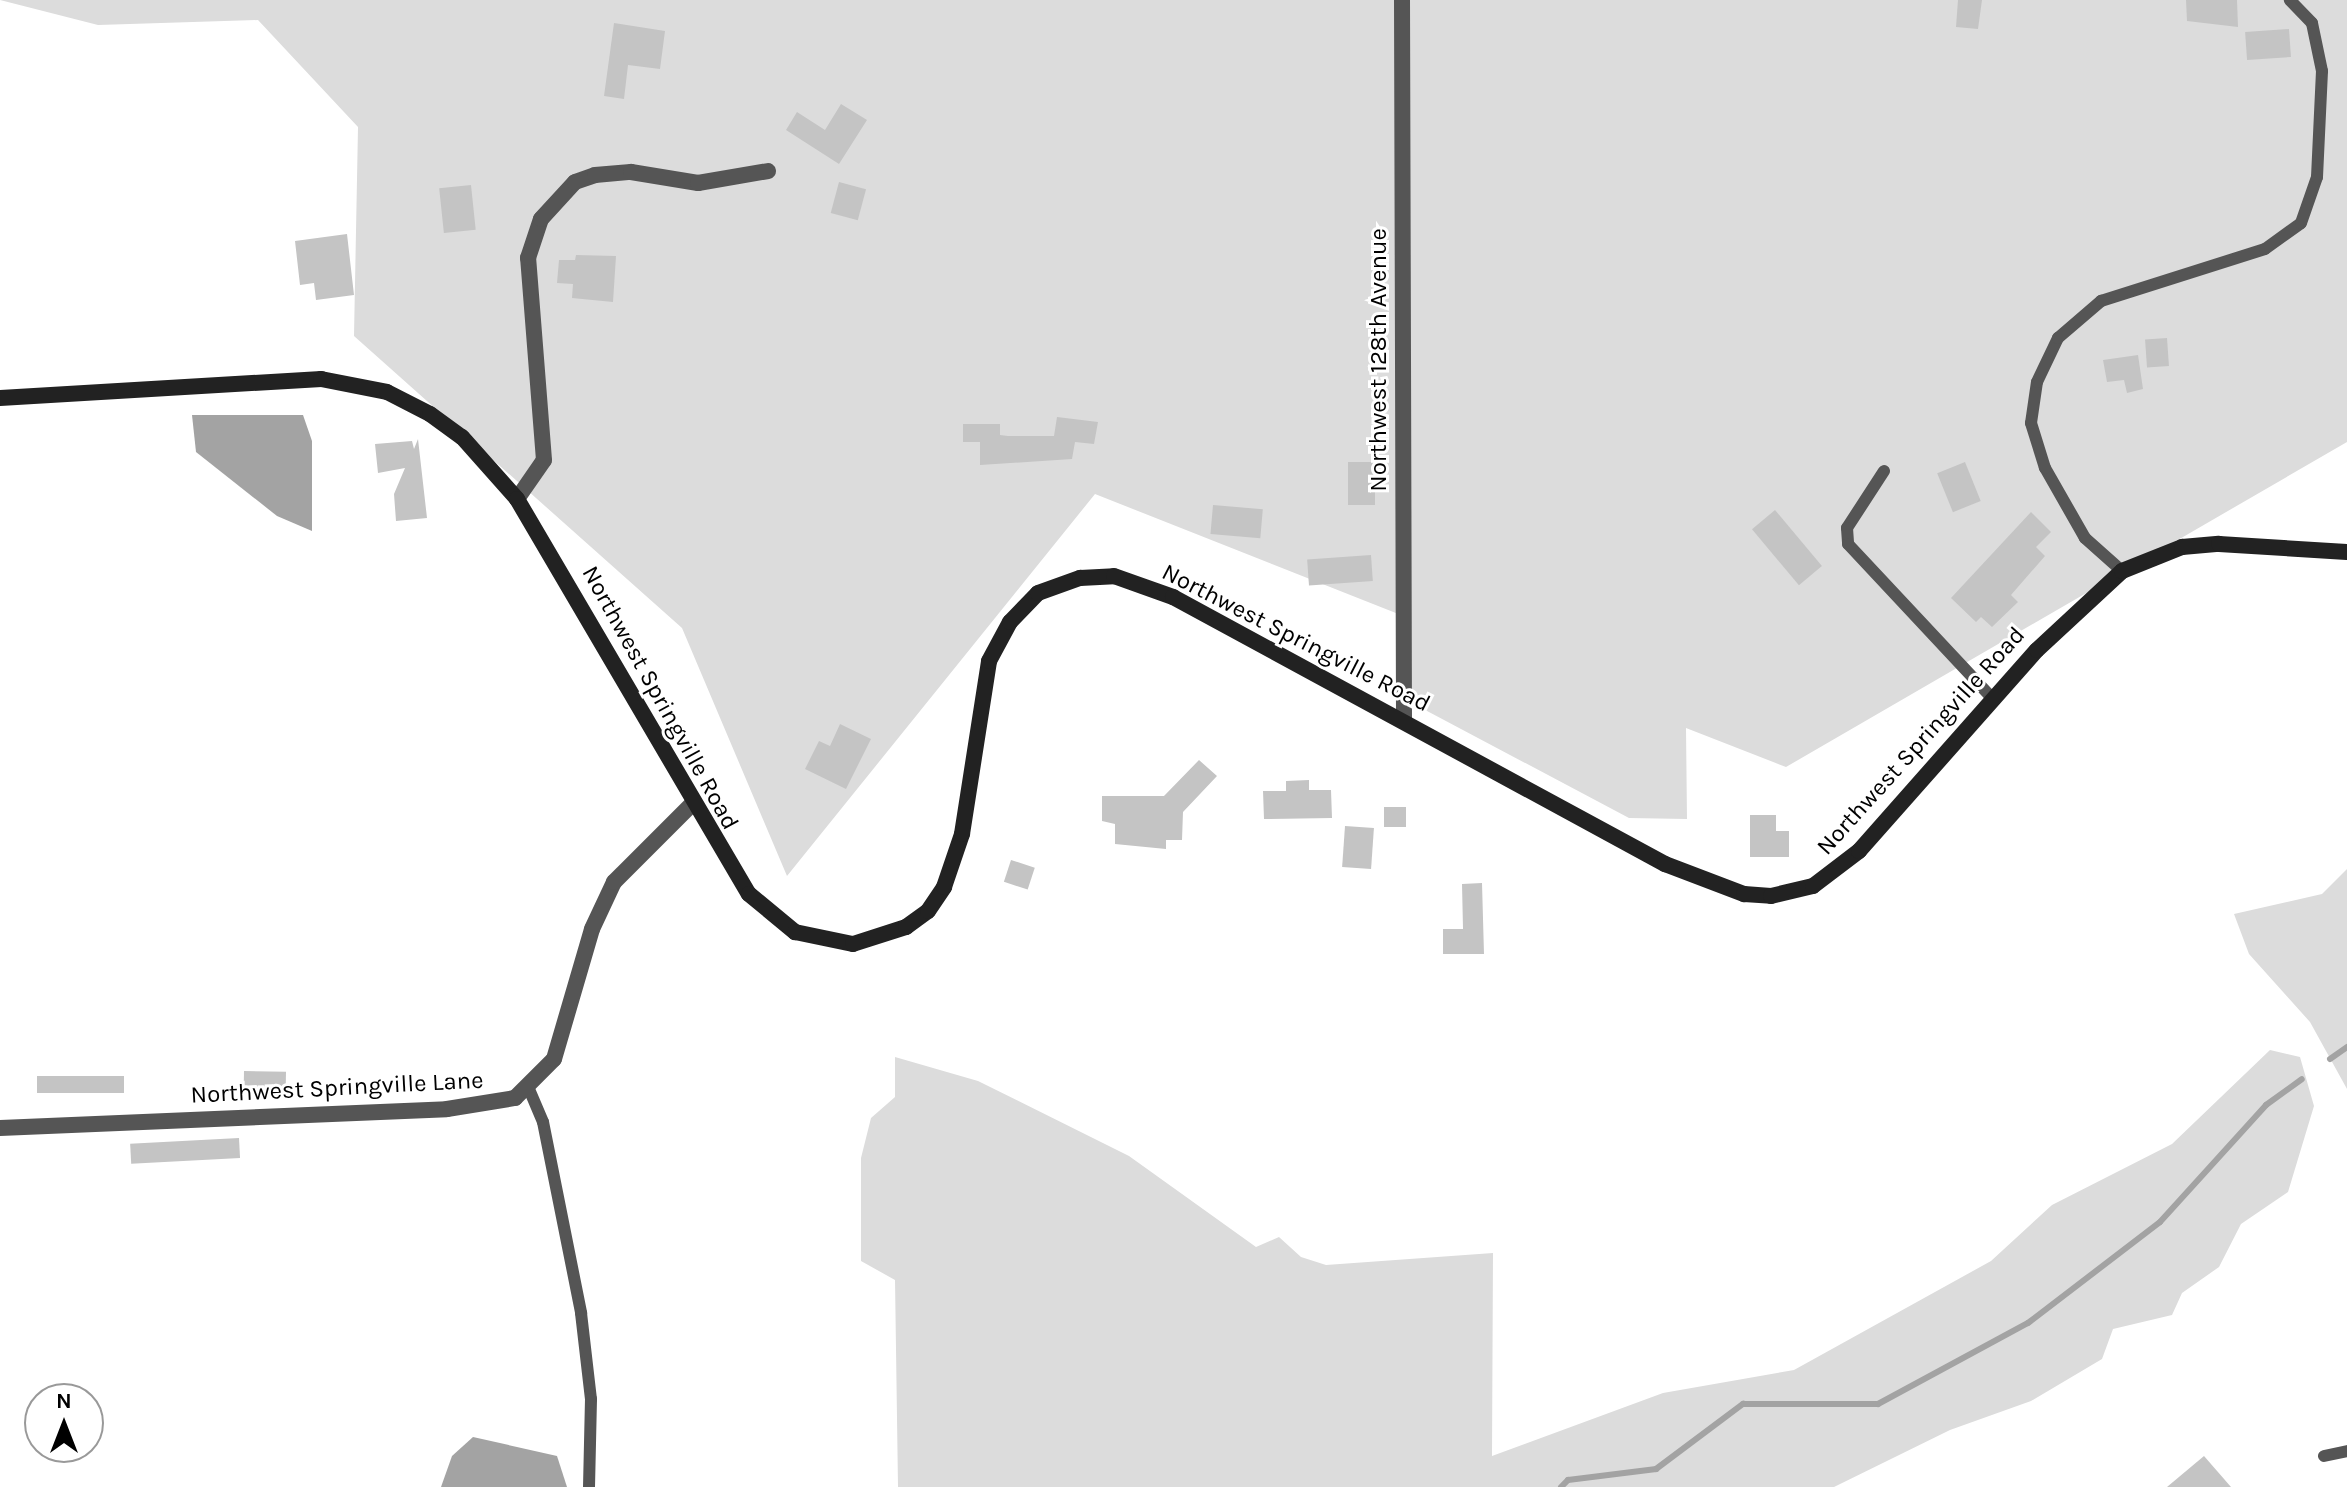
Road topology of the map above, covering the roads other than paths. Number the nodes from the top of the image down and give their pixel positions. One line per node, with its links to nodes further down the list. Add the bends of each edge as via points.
1 (1402, 0): 10 (street, Northwest 128th Avenue)
2 (2290, 0): 8 (lane, via 2312,23 2322,71 2317,177 2301,223 2265,249 2101,301 2058,338 2037,382 2031,423 2045,468 2085,538)
3 (768, 171): 6 (street, via 698,183 631,172 595,175 559,197 531,243 544,460)
4 (0, 398): 6 (street, Northwest Springville Road, via 267,379 357,383 402,399 462,437)
5 (1884, 471): 9 (lane, via 1847,528 1848,544)
6 (517, 499): 11 (street, Northwest Springville Road)
7 (2347, 552): 8 (street, Northwest Springville Road, via 2219,544 2160,553)
8 (2122, 571): 9 (street, Northwest Springville Road, via 2072,613)
9 (1993, 699): 10 (street, Northwest Springville Road, via 1836,872 1771,896 1744,894 1690,876)
10 (1404, 721): 11 (street, Northwest Springville Road, via 1173,597 1114,576 1080,578 1038,593 1010,622 989,661 955,862 928,911 906,927 853,944 795,932 749,894)
11 (692, 804): 12 (street, via 614,882 592,929 557,1050)
12 (529, 1089): 13 (street, Northwest Springville Lane, via 490,1105 447,1109); 16 (lane, via 543,1122 581,1313 591,1399)
13 (0, 1128)
14 (2347, 1451): 15 (lane)
15 (2324, 1456)
16 (589, 1487)

